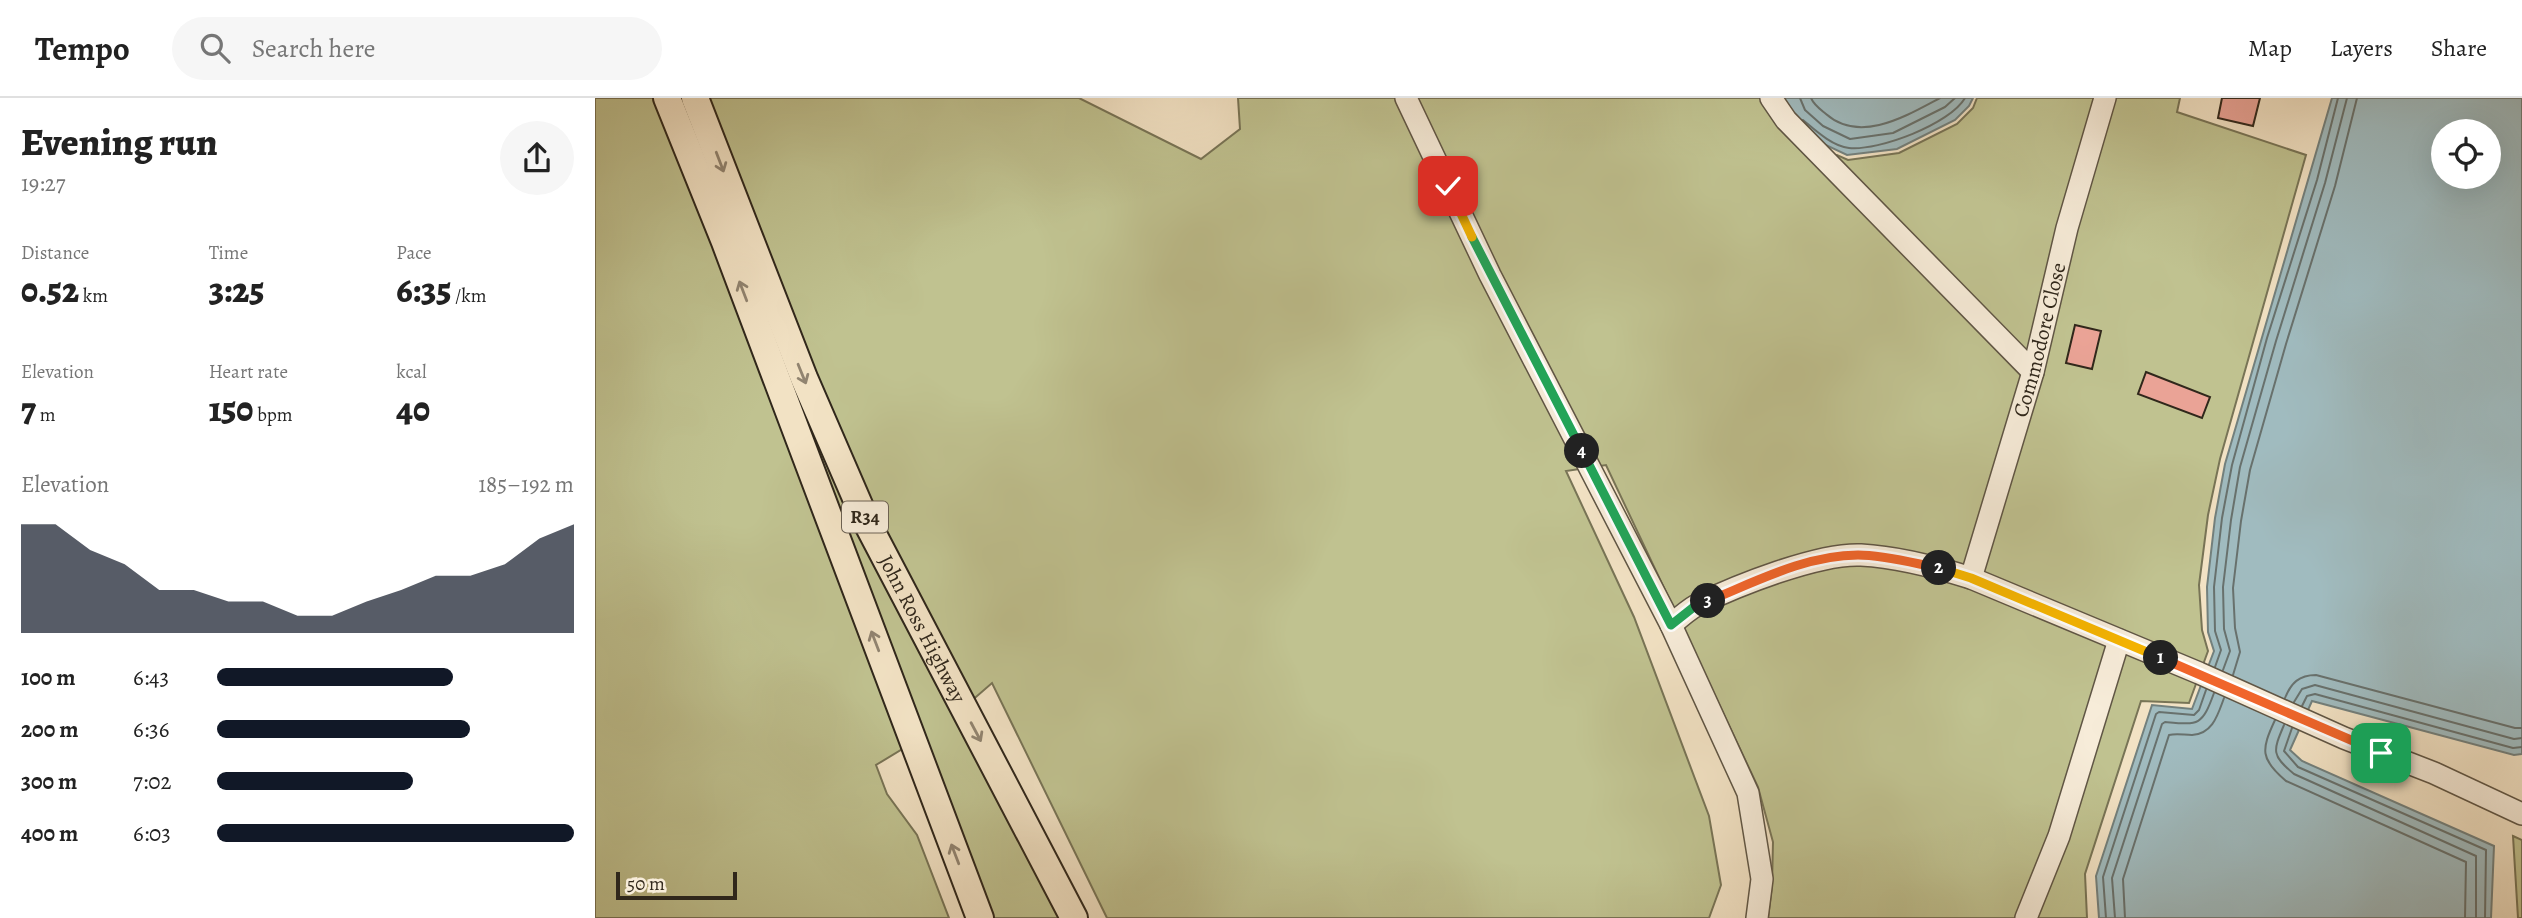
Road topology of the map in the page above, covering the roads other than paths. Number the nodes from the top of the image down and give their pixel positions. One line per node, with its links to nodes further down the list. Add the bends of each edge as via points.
1 (667, 98): 11 (main road, John Ross Highway / R34, one-way to 1)
2 (695, 98): 12 (main road, John Ross Highway / R34, one-way to 12, via 804,378 866,521)
3 (1406, 98): 8 (street, via 1490,275)
4 (1771, 98): 6 (street, via 1786,120)
5 (2105, 98): 6 (street, Commodore Close, via 2067,228)
6 (2033, 372): 7 (street, Commodore Close)
7 (1971, 578): 8 (street, via 1860,555 1827,558 1695,606); 9 (street)
8 (1671, 625): 13 (street, via 1748,793 1762,879)
9 (2119, 640): 10 (street); 14 (street, via 2059,836)
10 (2522, 814)
11 (979, 918)
12 (1075, 918)
13 (1756, 918)
14 (2026, 918)

